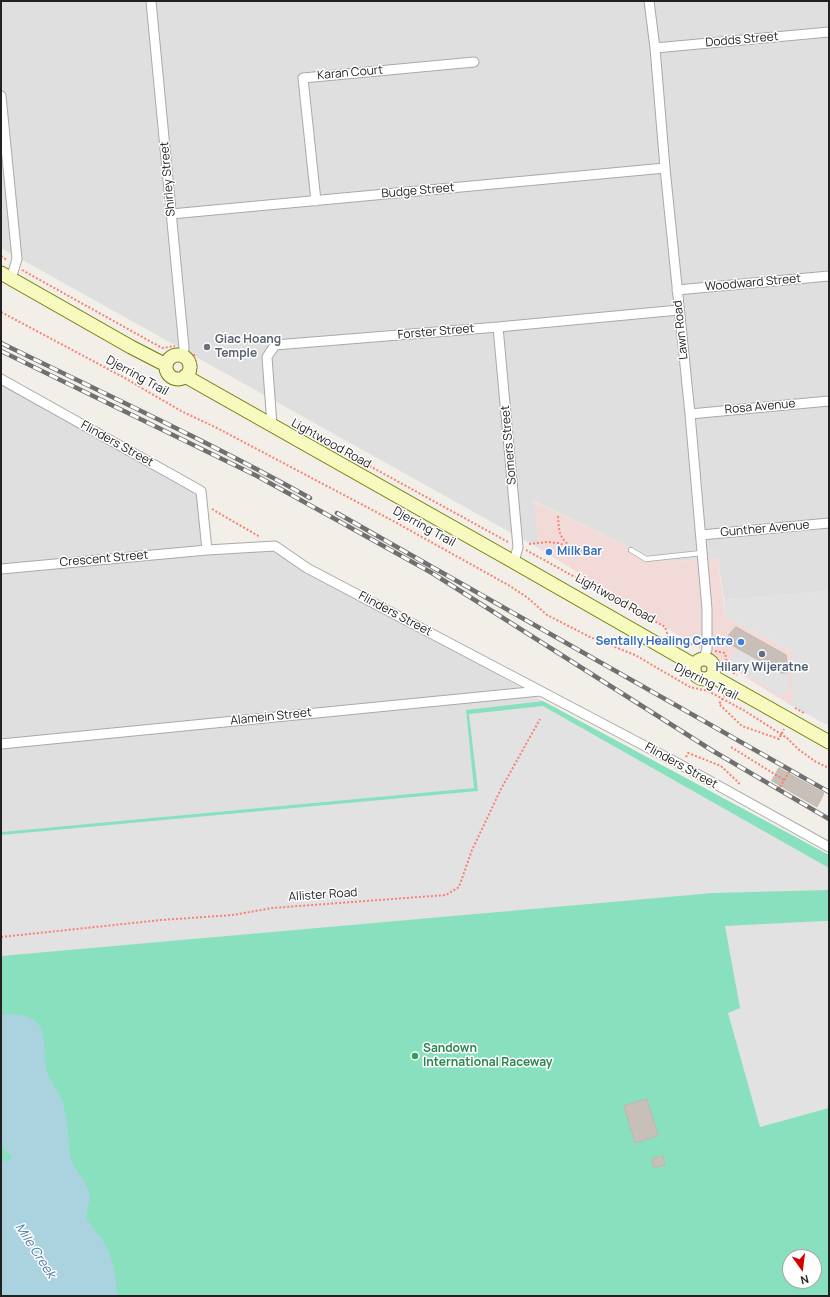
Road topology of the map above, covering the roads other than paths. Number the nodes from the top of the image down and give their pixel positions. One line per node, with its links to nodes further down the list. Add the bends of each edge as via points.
1 (151, 1): 9 (street, Shirley Street)
2 (649, 1): 4 (street, Lawn Road)
3 (829, 32): 4 (street, Dodds Street)
4 (654, 48): 7 (street, Lawn Road)
5 (474, 62): 8 (street, Karan Court, via 303,78)
6 (1, 96): 10 (street, via 17,259)
7 (665, 168): 8 (street, Budge Street); 12 (street, Lawn Road)
8 (316, 201): 9 (street, Budge Street)
9 (171, 214): 15 (street, Shirley Street)
10 (6, 276): 16 (main road)
11 (829, 276): 12 (street, Woodward Street)
12 (677, 290): 13 (street, Lawn Road)
13 (679, 310): 14 (street, Forster Street); 20 (street, Lawn Road)
14 (498, 327): 21 (street, Forster Street, via 275,345 267,357); 27 (street, Somers Street, via 518,547)
15 (184, 352): 16 (main road, via 169,358); 17 (main road, via 189,366)
16 (166, 365): 17 (main road, via 167,373 173,378)
17 (185, 376): 21 (main road, Lightwood Road)
18 (1, 379): 24 (street, Flinders Street, via 201,491)
19 (829, 401): 20 (street, Rosa Avenue)
20 (690, 414): 23 (street, Lawn Road)
21 (272, 425): 27 (main road, Lightwood Road)
22 (829, 523): 23 (street, Gunther Avenue)
23 (701, 535): 26 (street, Lawn Road)
24 (207, 550): 28 (street, Crescent Street); 30 (street, Flinders Street, via 275,546 307,568)
25 (630, 550): 26 (lane, via 646,558)
26 (702, 553): 29 (street, Lawn Road, via 708,615 707,649)
27 (514, 562): 29 (main road, Lightwood Road)
28 (1, 569)
29 (699, 662): 31 (main road, via 708,659 713,663 712,676)
30 (540, 691): 32 (street, Alamein Street); 33 (street, Flinders Street, via 682,765)
31 (829, 742)
32 (1, 744)
33 (829, 847)

